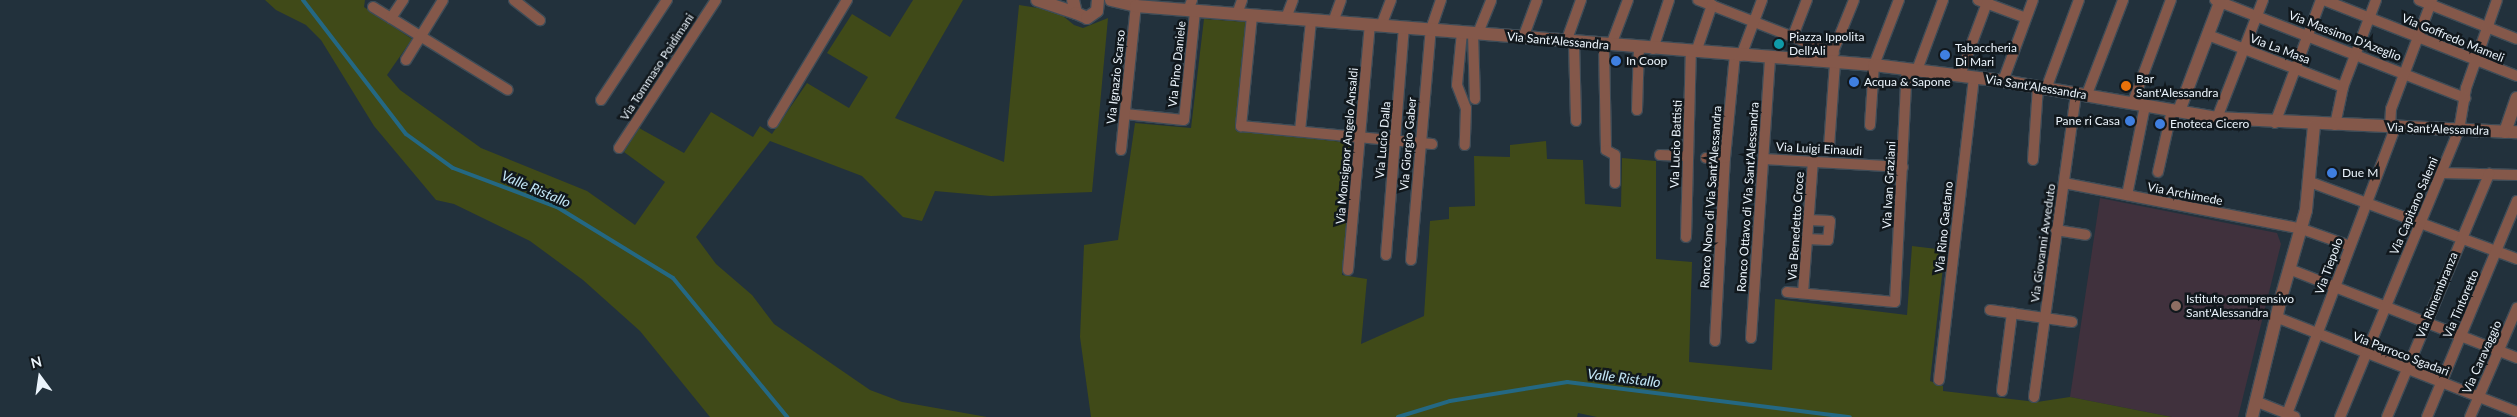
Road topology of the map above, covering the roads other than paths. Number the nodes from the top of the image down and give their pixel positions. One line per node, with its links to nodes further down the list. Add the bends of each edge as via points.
1 (402, 0): 45 (street)
2 (443, 0): 61 (street)
3 (514, 0): 49 (street)
4 (667, 0): 92 (street)
5 (716, 0): 114 (street, Via Tommaso Poidimani)
6 (847, 0): 99 (street)
7 (1037, 0): 39 (street)
8 (1242, 0): 42 (street)
9 (1293, 0): 46 (street)
10 (1342, 0): 51 (street)
11 (1391, 0): 53 (street, Via Monsignor Angelo Ansaldi)
12 (1441, 0): 56 (street, Via Giorgio Gaber)
13 (1490, 0): 57 (street)
14 (1537, 0): 62 (street)
15 (1581, 0): 65 (street)
16 (1628, 0): 66 (street)
17 (1670, 0): 68 (street)
18 (1698, 0): 37 (street)
19 (1762, 0): 52 (street, Ronco Nono di Via Sant'Alessandra)
20 (1807, 0): 60 (street)
21 (1854, 0): 74 (street)
22 (1899, 0): 77 (street)
23 (1943, 0): 79 (street, Via Ivan Graziani)
24 (2033, 0): 47 (street)
25 (2079, 0): 85 (street)
26 (2123, 0): 88 (street, Via Giovanni Avveduto)
27 (2171, 0): 93 (street)
28 (2263, 0): 44 (street)
29 (2323, 0): 48 (street, Via Goffredo Mameli); 59 (street)
30 (2376, 0): 48 (street)
31 (2419, 0): 35 (street)
32 (2497, 0): 55 (street, Via Capitano Salemi)
33 (1984, 1): 47 (street); 81 (street)
34 (2218, 1): 44 (street, Via Massimo D'Azeglio); 58 (street)
35 (2431, 2): 55 (street); 63 (street, Via Tiepolo)
36 (1105, 3): 39 (street, via 1083,17); 40 (street); 40 (street)
37 (1712, 5): 52 (street); 70 (street, Via Lucio Battisti)
38 (373, 6): 45 (street)
39 (1074, 6)
40 (1136, 6): 41 (street, Via Sant'Alessandra); 96 (street, Via Ignazio Scarso)
41 (1192, 7): 42 (street, Via Sant'Alessandra); 96 (street, Via Pino Daniele, via 1184,120)
42 (1237, 14): 43 (street, Via Sant'Alessandra)
43 (1252, 16): 46 (street, Via Sant'Alessandra); 106 (street, via 1242,126)
44 (2256, 16): 59 (street, Via Massimo D'Azeglio); 69 (street)
45 (391, 18): 61 (street)
46 (1286, 18): 50 (street, Via Sant'Alessandra)
47 (2026, 18): 84 (street)
48 (2370, 18): 63 (street, Via Goffredo Mameli); 72 (street)
49 (540, 20)
50 (1311, 20): 51 (street, Via Sant'Alessandra); 106 (street)
51 (1333, 22): 53 (street, Via Sant'Alessandra)
52 (1754, 23): 60 (street); 71 (street, Ronco Nono di Via Sant'Alessandra)
53 (1376, 25): 54 (street, Via Sant'Alessandra); 108 (street, Via Monsignor Angelo Ansaldi)
54 (1404, 28): 56 (street, Via Sant'Alessandra); 109 (street, Via Lucio Dalla)
55 (2488, 28): 64 (street); 76 (street, Via Capitano Salemi)
56 (1431, 29): 57 (street, Via Sant'Alessandra); 110 (street, Via Giorgio Gaber)
57 (1471, 33): 62 (street, Via Sant'Alessandra); 91 (street); 112 (street, via 1457,85 1466,108)
58 (2208, 35): 69 (street, Via La Masa); 95 (street)
59 (2307, 35): 72 (street, Via Massimo D'Azeglio); 78 (street)
60 (1793, 36): 74 (street)
61 (420, 37): 75 (street); 87 (street)
62 (1523, 38): 65 (street, Via Sant'Alessandra)
63 (2418, 38): 76 (street, Via Goffredo Mameli); 80 (street, Via Tiepolo)
64 (2517, 39)
65 (1570, 42): 66 (street, Via Sant'Alessandra); 98 (street)
66 (1608, 45): 67 (street, Via Sant'Alessandra); 129 (street, via 1606,150 1616,154)
67 (1639, 47): 68 (street, Via Sant'Alessandra); 94 (street)
68 (1653, 48): 70 (street, Via Sant'Alessandra)
69 (2244, 49): 78 (street, Via La Masa); 97 (street)
70 (1693, 52): 71 (street, Via Sant'Alessandra); 117 (street, Via Lucio Battisti)
71 (1738, 55): 73 (street, Via Sant'Alessandra); 119 (street, Ronco Nono di Via Sant'Alessandra)
72 (2356, 56): 80 (street, Via Massimo D'Azeglio); 86 (street)
73 (1770, 58): 74 (street, Via Sant'Alessandra); 120 (street, Ronco Ottavo di Via Sant'Alessandra)
74 (1832, 59): 77 (street, Via Sant'Alessandra); 113 (street)
75 (406, 60)
76 (2476, 61): 82 (street, Via Goffredo Mameli); 89 (street, Via Capitano Salemi)
77 (1874, 64): 79 (street, Via Sant'Alessandra); 101 (street)
78 (2296, 69): 86 (street, Via La Masa); 100 (street)
79 (1912, 70): 81 (street, Via Sant'Alessandra); 123 (street, Via Ivan Graziani)
80 (2404, 72): 89 (street, Via Massimo D'Azeglio); 104 (street, Via Tiepolo, via 2391,109)
81 (1960, 75): 83 (street, Via Sant'Alessandra)
82 (2517, 76)
83 (1974, 77): 84 (street, Via Sant'Alessandra); 168 (street, Via Rino Gaetano)
84 (2003, 81): 85 (street, Via Sant'Alessandra)
85 (2042, 88): 88 (street, Via Sant'Alessandra); 121 (street)
86 (2343, 88): 103 (street)
87 (508, 90)
88 (2082, 94): 93 (street, Via Sant'Alessandra); 130 (street, Via Giovanni Avveduto)
89 (2465, 98): 105 (street, Via Capitano Salemi)
90 (2517, 98): 107 (street)
91 (1475, 99)
92 (601, 100)
93 (2139, 104): 95 (street, Via Sant'Alessandra); 131 (street)
94 (1637, 110)
95 (2175, 111): 97 (street, Via Sant'Alessandra); 124 (street)
96 (1125, 114): 115 (street, Via Ignazio Scarso)
97 (2217, 118): 100 (street, Via Sant'Alessandra)
98 (1576, 121)
99 (773, 123)
100 (2274, 123): 102 (street, Via Sant'Alessandra)
101 (1870, 125)
102 (2314, 125): 103 (street, Via Sant'Alessandra); 128 (street)
103 (2335, 125): 104 (street, Via Sant'Alessandra)
104 (2393, 128): 105 (street, Via Sant'Alessandra); 133 (street, Via Tiepolo)
105 (2459, 130): 107 (street, Via Sant'Alessandra); 125 (street, Via Capitano Salemi)
106 (1300, 131): 108 (street)
107 (2511, 132)
108 (1360, 138): 109 (street); 147 (street, Via Monsignor Angelo Ansaldi)
109 (1396, 140): 110 (street); 144 (street, Via Lucio Dalla)
110 (1419, 143): 111 (street); 146 (street, Via Giorgio Gaber)
111 (1432, 144)
112 (1465, 145)
113 (1829, 147)
114 (619, 148)
115 (1121, 150)
116 (1660, 155): 117 (street)
117 (1688, 156): 139 (street, Via Lucio Battisti)
118 (1706, 158): 119 (street)
119 (1725, 158): 163 (street, Ronco Nono di Via Sant'Alessandra)
120 (1764, 159): 122 (street, Via Luigi Einaudi); 162 (street, Ronco Ottavo di Via Sant'Alessandra)
121 (2033, 160)
122 (1813, 161): 123 (street, Via Luigi Einaudi); 134 (street, Via Benedetto Croce)
123 (1903, 167): 151 (street, Via Ivan Graziani, via 1895,302)
124 (2158, 172)
125 (2442, 174): 126 (street); 135 (street, Via Capitano Salemi)
126 (2489, 174): 127 (street); 140 (street, Via Rimembranza)
127 (2517, 175)
128 (2310, 182): 133 (street); 136 (street)
129 (1615, 183)
130 (2064, 183): 131 (street, Via Archimede); 137 (street, Via Giovanni Avveduto)
131 (2127, 195): 136 (street, Via Archimede)
132 (2517, 201): 143 (street, Via Tintoretto)
133 (2368, 202): 135 (street); 142 (street, Via Tiepolo)
134 (1809, 220): 141 (street, Via Benedetto Croce); 141 (street, via 1830,221 1828,240)
135 (2421, 223): 140 (street); 152 (street, Via Capitano Salemi)
136 (2302, 229): 142 (street, Via Archimede); 148 (street)
137 (2056, 230): 138 (street); 157 (street, Via Giovanni Avveduto)
138 (2086, 235)
139 (1686, 238)
140 (2461, 238): 143 (street); 159 (street, Via Rimembranza)
141 (1807, 239): 151 (street, Via Benedetto Croce)
142 (2350, 246): 149 (street, Via Tiepolo)
143 (2497, 252): 145 (street); 161 (street, Via Tintoretto)
144 (1386, 255)
145 (2517, 259)
146 (1411, 260)
147 (1348, 270)
148 (2289, 270): 149 (street); 156 (street)
149 (2336, 287): 152 (street); 160 (street, Via Tiepolo)
150 (1787, 292): 151 (street)
151 (1803, 293)
152 (2386, 305): 159 (street); 165 (street, Via Capitano Salemi)
153 (2517, 308): 164 (street, Via Caravaggio)
154 (1990, 310): 155 (street)
155 (2012, 313): 157 (street); 170 (street)
156 (2276, 317): 160 (street, Via Parroco Sgadari); 173 (street)
157 (2044, 318): 158 (street); 171 (street, Via Giovanni Avveduto)
158 (2072, 322)
159 (2427, 322): 161 (street); 167 (street, Via Rimembranza)
160 (2317, 334): 165 (street, Via Parroco Sgadari); 175 (street, Via Tiepolo)
161 (2460, 336): 164 (street); 169 (street, Via Tintoretto)
162 (1751, 338)
163 (1715, 341)
164 (2499, 351): 166 (street); 172 (street, Via Caravaggio)
165 (2366, 354): 167 (street, Via Parroco Sgadari); 177 (street, Via Capitano Salemi)
166 (2517, 358)
167 (2406, 370): 169 (street, Via Parroco Sgadari); 178 (street, Via Rimembranza)
168 (1939, 380)
169 (2441, 383): 172 (street, Via Parroco Sgadari); 179 (street, Via Tintoretto)
170 (2002, 391)
171 (2034, 397)
172 (2478, 398): 174 (street, Via Parroco Sgadari); 180 (street, Via Caravaggio)
173 (2255, 401): 175 (street); 176 (street)
174 (2515, 411)
175 (2291, 415)
176 (2252, 417)
177 (2340, 417)
178 (2387, 417)
179 (2427, 417)
180 (2470, 417)

